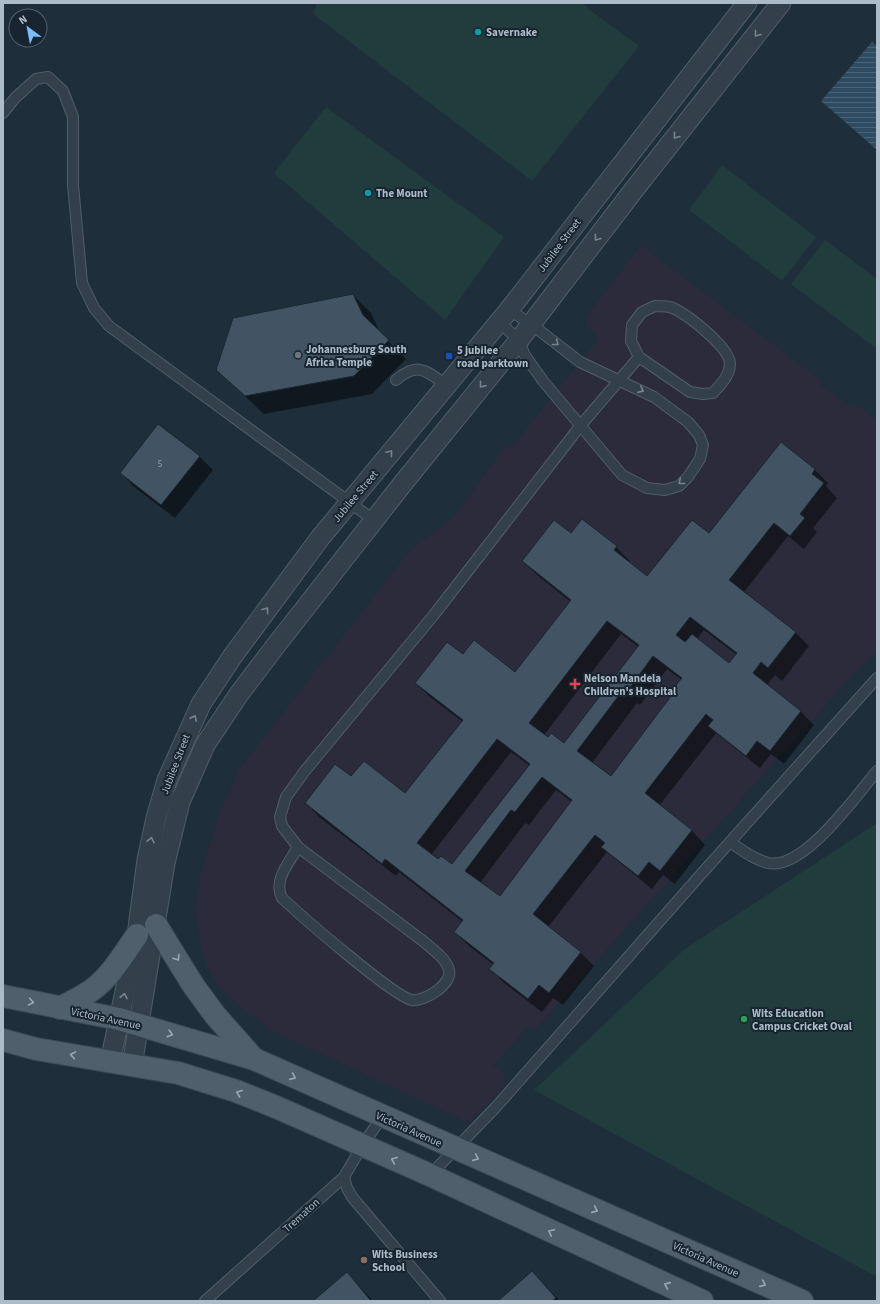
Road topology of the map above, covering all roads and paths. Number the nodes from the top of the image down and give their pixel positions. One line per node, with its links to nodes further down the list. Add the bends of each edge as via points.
1 (747, 3): 4 (street, Jubilee Street)
2 (781, 3): 5 (street, Jubilee Street, one-way to 5)
3 (3, 113): 12 (lane, via 36,79 48,77 63,91 73,116 73,185 82,283 94,308 109,326)
4 (504, 316): 5 (lane); 6 (lane); 10 (street, Jubilee Street)
5 (531, 324): 6 (street, Jubilee Street); 9 (lane, one-way to 9, via 580,362)
6 (518, 340): 11 (lane, via 532,367); 13 (street, Jubilee Street, one-way to 13)
7 (639, 357): 7 (lane, via 690,392 703,394 713,393 727,377 730,364 727,354 716,339 672,307 655,306 642,312 632,325 631,341); 9 (lane)
8 (396, 380): 10 (lane, via 417,369 426,370)
9 (619, 381): 11 (lane); 11 (lane, one-way to 11, via 654,397 688,422 700,435 703,445 700,459 688,477 679,486 666,490 647,488 622,475)
10 (447, 386): 12 (street, Jubilee Street, one-way to 10)
11 (581, 425): 17 (lane, via 433,616 286,797 280,817 282,826)
12 (350, 502): 13 (lane); 18 (street, Jubilee Street, one-way to 12, via 167,780 201,704 232,657 310,551)
13 (375, 521): 18 (street, Jubilee Street, via 249,682 205,745)
14 (877, 678): 16 (lane)
15 (877, 771): 16 (lane, via 816,841 801,854 782,863 769,863 753,858)
16 (730, 842): 29 (lane, via 496,1107)
17 (298, 847): 17 (lane, via 423,941 441,958 450,974 439,989 424,998 412,1000 390,987 282,898 278,891 279,880)
18 (156, 861): 19 (street, Jubilee Street)
19 (147, 930): 21 (main road, via 101,982); 22 (street, Jubilee Street); 24 (main road, one-way to 24)
20 (3, 996): 21 (main road, Victoria Avenue, one-way to 21)
21 (60, 1008): 22 (main road, Victoria Avenue)
22 (128, 1022): 24 (main road, Victoria Avenue, one-way to 24); 25 (street, Jubilee Street); 26 (street)
23 (3, 1040): 25 (main road, one-way to 23, via 36,1049)
24 (254, 1059): 27 (main road, Victoria Avenue, one-way to 27)
25 (110, 1062): 26 (main road)
26 (132, 1066): 28 (main road, one-way to 26, via 236,1091 178,1073)
27 (382, 1117): 28 (lane, Trematon); 29 (main road, Victoria Avenue)
28 (362, 1146): 30 (main road, one-way to 28); 31 (lane, Trematon)
29 (454, 1148): 30 (lane); 35 (main road, Victoria Avenue, one-way to 35)
30 (430, 1175): 34 (main road, one-way to 30)
31 (344, 1177): 32 (lane, Trematon); 33 (lane, via 352,1197)
32 (205, 1301)
33 (440, 1301)
34 (702, 1301)
35 (802, 1301)

